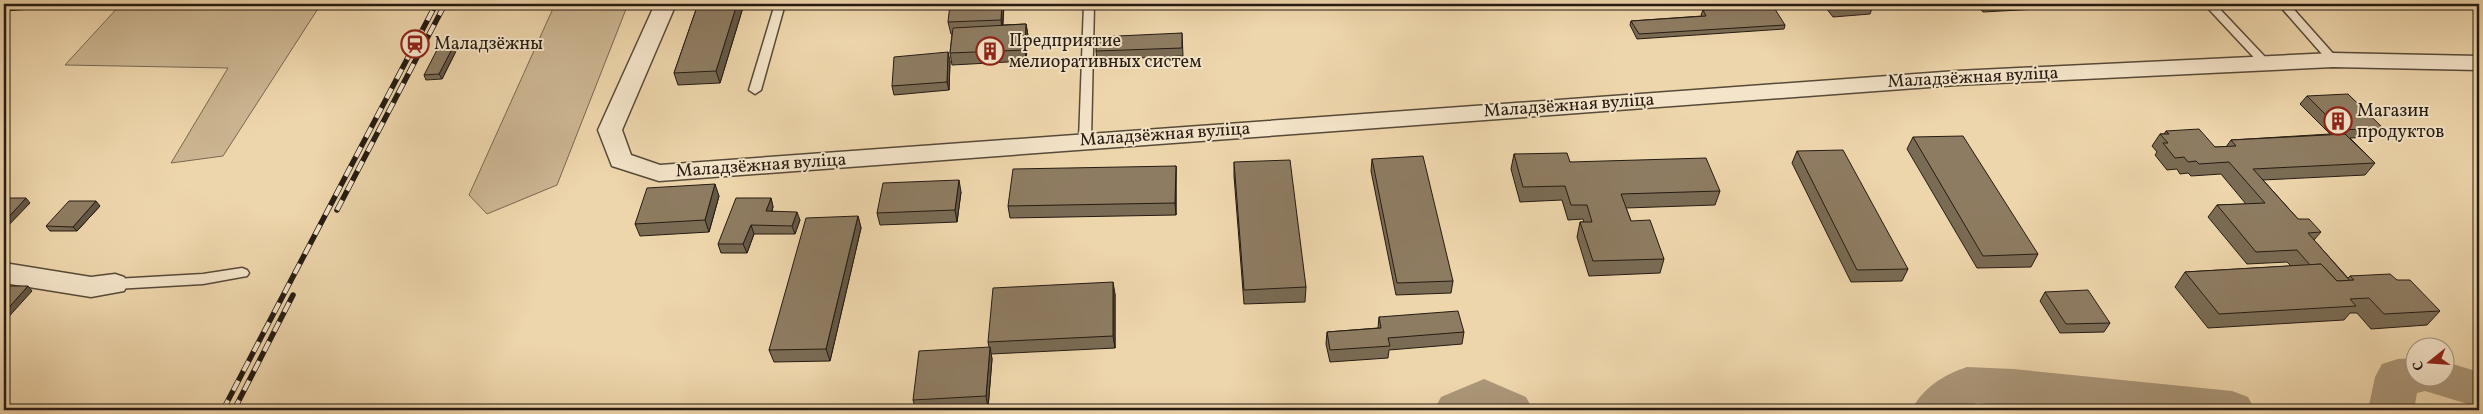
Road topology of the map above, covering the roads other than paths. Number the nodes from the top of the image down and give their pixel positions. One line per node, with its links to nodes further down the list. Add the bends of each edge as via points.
1 (665, 4): 10 (street, Маладзёжная вуліца, via 610,130 621,160 659,174)
2 (780, 4): 9 (lane)
3 (1089, 4): 10 (lane)
4 (2209, 4): 7 (lane)
5 (2283, 4): 6 (lane)
6 (2333, 60): 7 (street, Маладзёжная вуліца); 8 (street, Маладзёжная вуліца)
7 (2264, 62): 10 (street, Маладзёжная вуліца, via 1957,78)
8 (2479, 63)
9 (755, 90)
10 (1086, 140)
11 (4, 273): 13 (street, via 91,287)
12 (242, 273): 13 (lane, via 202,279)
13 (115, 284)

